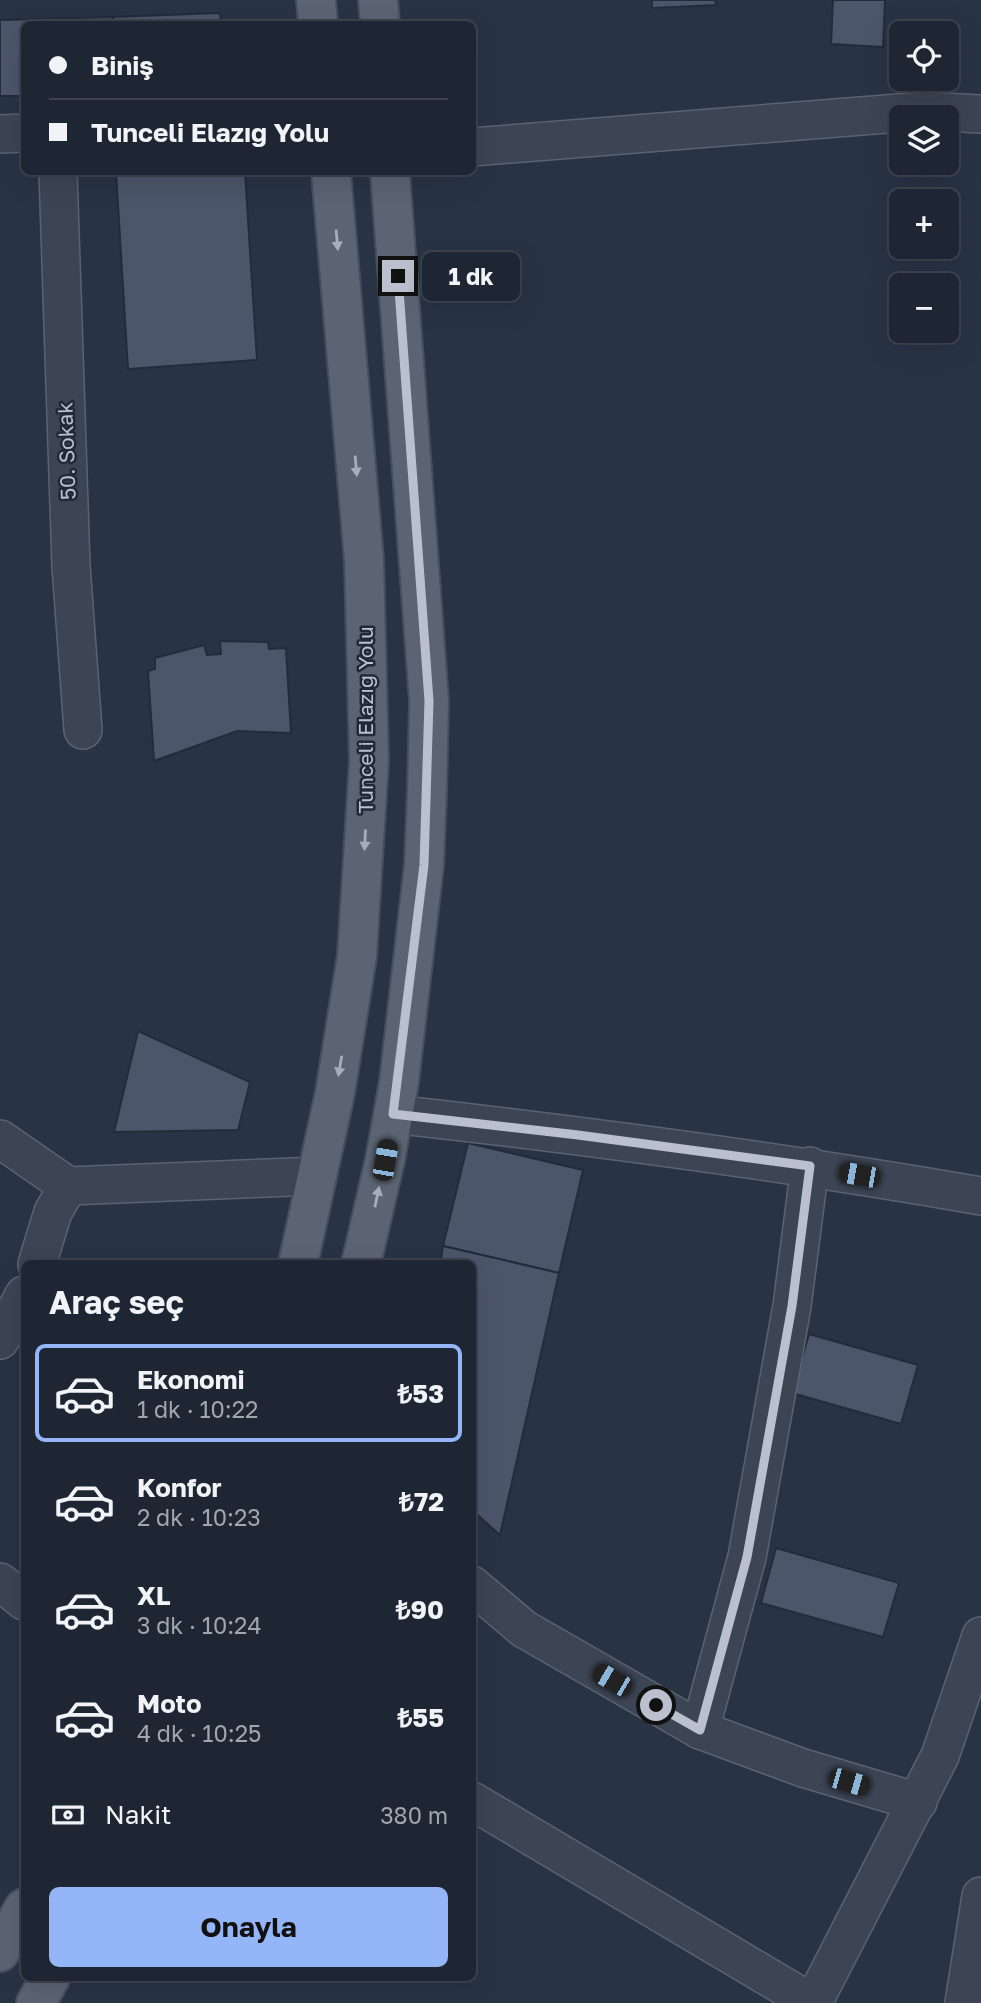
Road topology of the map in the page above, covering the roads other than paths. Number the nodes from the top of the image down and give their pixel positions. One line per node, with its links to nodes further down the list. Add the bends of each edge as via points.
1 (316, 0): 3 (main road)
2 (378, 0): 4 (main road)
3 (318, 21)
4 (380, 21)
5 (981, 114): 8 (street, via 924,111)
6 (21, 132): 7 (street)
7 (0, 134)
8 (476, 147)
9 (58, 175): 12 (street, 50. Sokak, via 71,566)
10 (331, 175): 16 (main road, Tunceli Elazığ Yolu, one-way to 16, via 364,560 369,760 357,956)
11 (390, 175): 13 (main road, via 429,701 424,865)
12 (83, 730)
13 (393, 1114): 15 (street); 21 (main road, one-way to 13)
14 (0, 1139): 17 (street)
15 (810, 1166): 18 (street); 28 (street, via 792,1306 747,1557)
16 (318, 1176): 17 (street); 20 (main road, Tunceli Elazığ Yolu)
17 (68, 1186): 19 (street, via 52,1212)
18 (981, 1196)
19 (38, 1260)
20 (299, 1260)
21 (362, 1260)
22 (21, 1301): 23 (street)
23 (0, 1340)
24 (0, 1581): 26 (street)
25 (476, 1588): 28 (street, via 524,1629)
26 (21, 1598)
27 (981, 1636): 29 (street, via 940,1756)
28 (700, 1730): 29 (street, via 803,1768)
29 (918, 1802): 36 (street)
30 (476, 1803): 36 (street)
31 (981, 1896): 37 (street)
32 (21, 1914): 33 (main road)
33 (0, 1952)
34 (48, 1981): 35 (main road)
35 (36, 2003)
36 (812, 2003)
37 (964, 2003)

